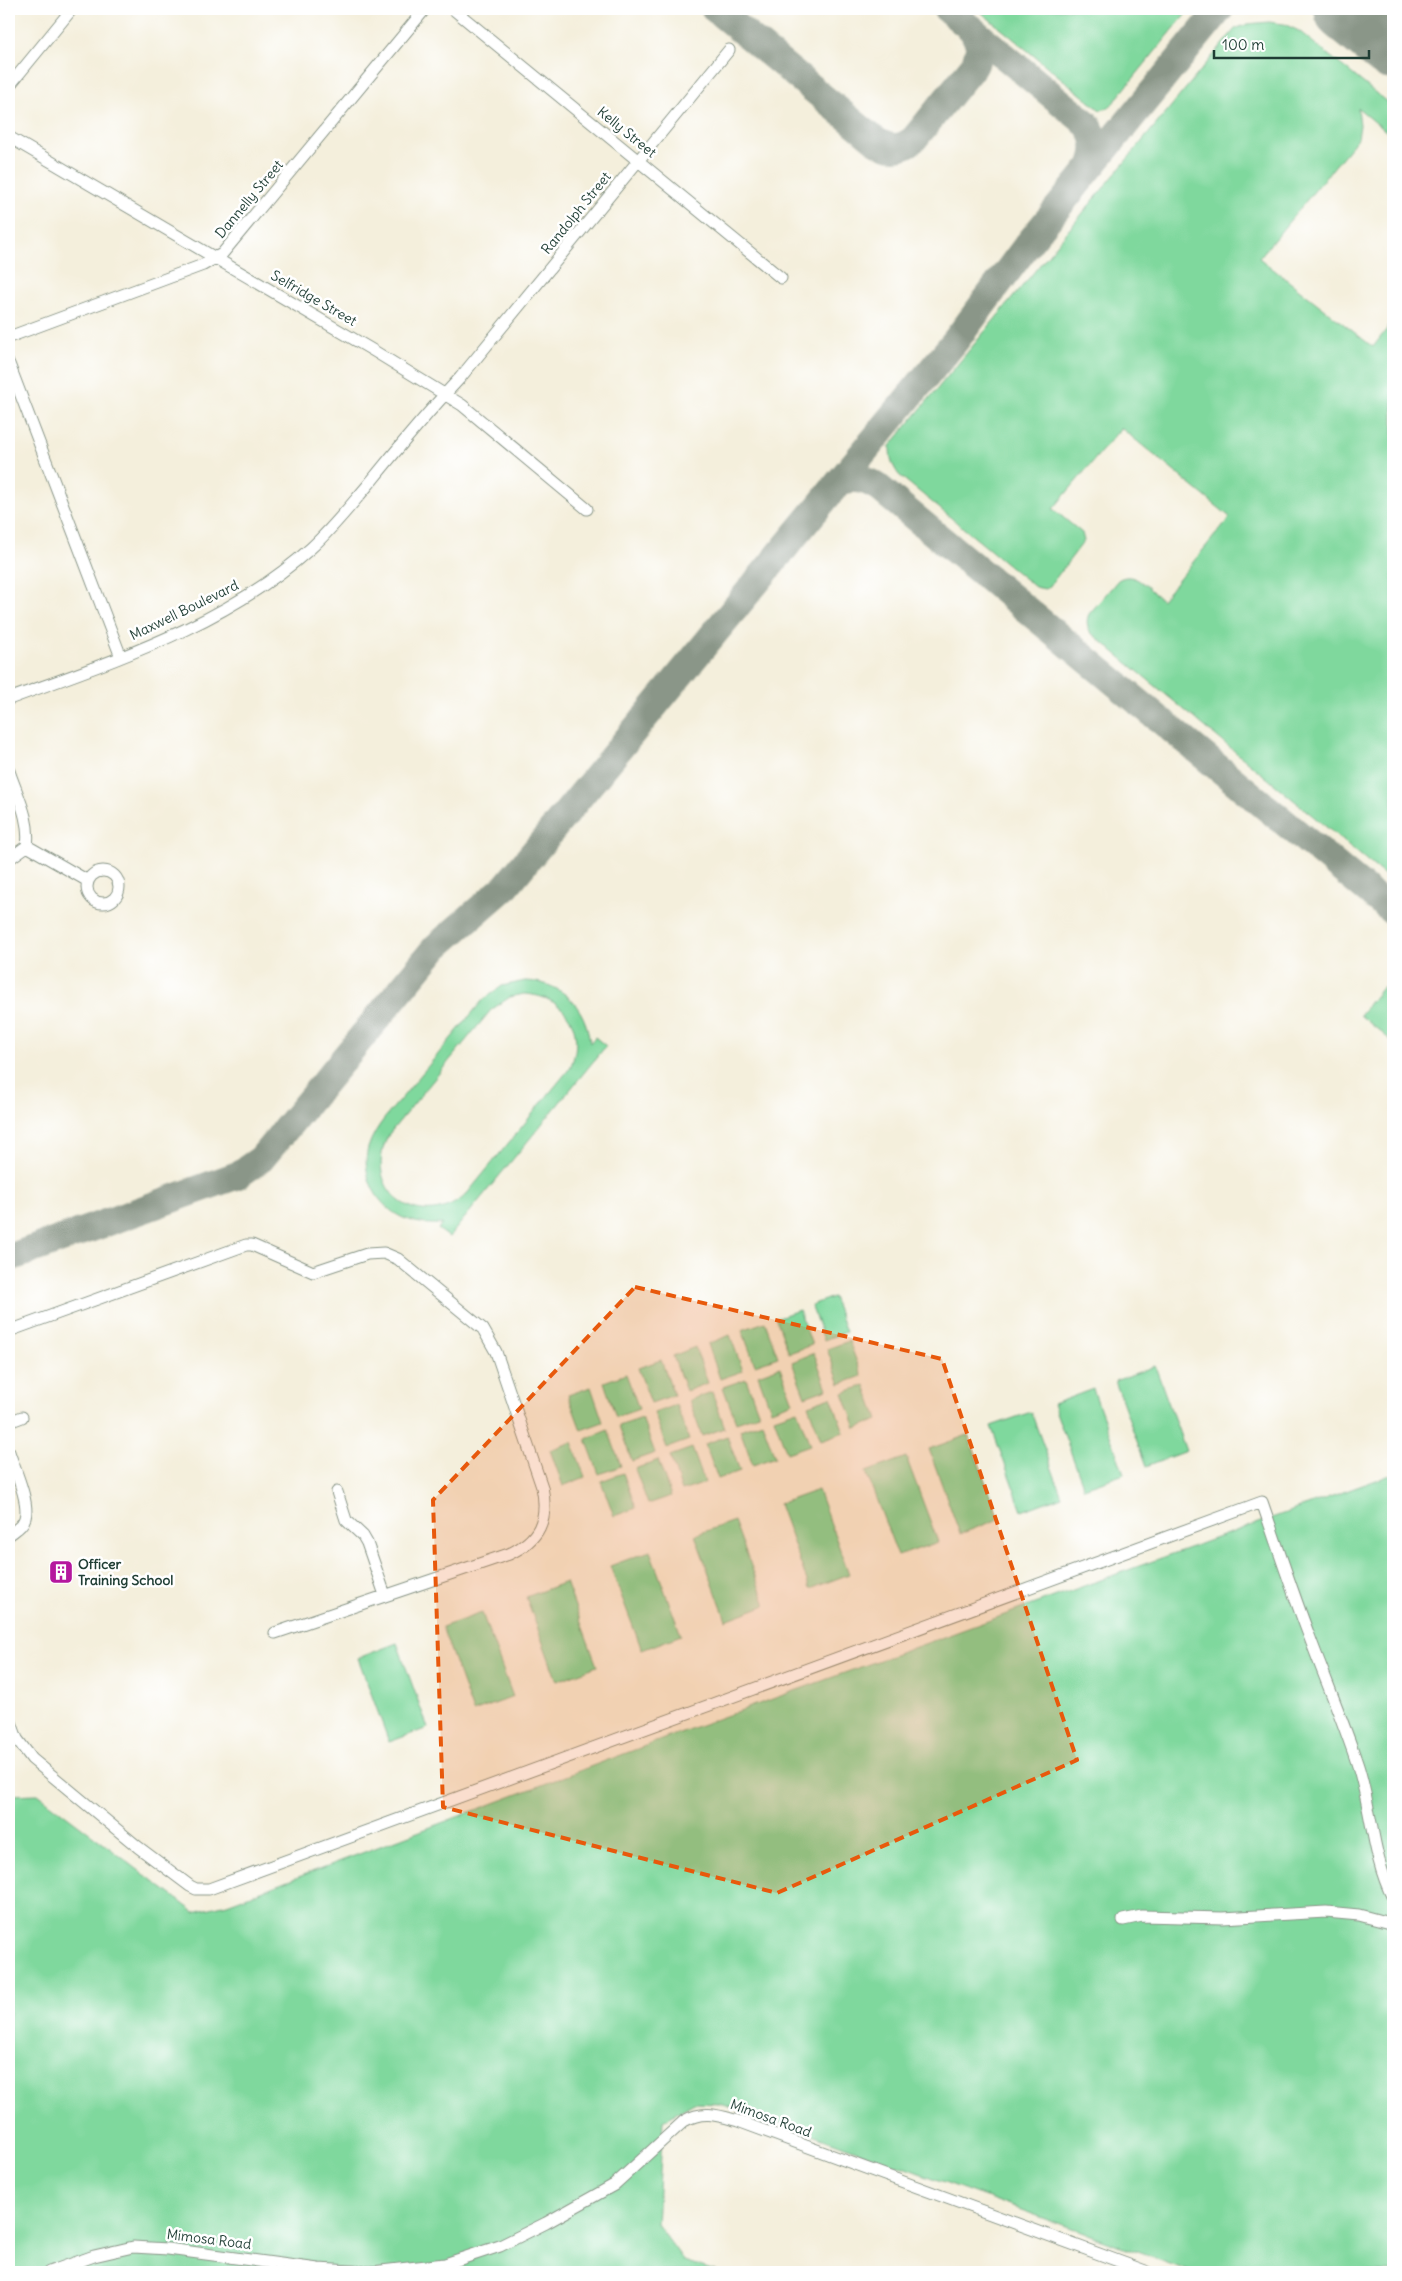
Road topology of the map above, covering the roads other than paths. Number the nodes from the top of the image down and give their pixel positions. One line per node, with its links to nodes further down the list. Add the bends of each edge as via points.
1 (72, 9): 5 (street)
2 (425, 9): 8 (street, Dannelly Street, via 232,244)
3 (454, 9): 7 (street, Kelly Street)
4 (729, 50): 7 (street, Randolph Street)
5 (9, 86)
6 (9, 137): 8 (street, Selfridge Street)
7 (639, 161): 9 (street, Kelly Street); 12 (street, Randolph Street)
8 (215, 258): 10 (street, Dannelly Street); 12 (street, Selfridge Street)
9 (781, 278)
10 (9, 337)
11 (9, 364): 14 (street)
12 (445, 394): 13 (street, Selfridge Street); 14 (street, Maxwell Boulevard, via 331,528 297,560 243,599 177,634)
13 (588, 509)
14 (121, 657): 15 (street, Maxwell Boulevard)
15 (9, 699)
16 (9, 771): 17 (street, via 26,821)
17 (27, 846): 18 (street); 19 (street)
18 (9, 859)
19 (88, 881)
20 (9, 1331): 26 (street, via 246,1245 313,1272 375,1253 398,1259 488,1335 542,1487 545,1510 537,1532 520,1549)
21 (22, 1417): 22 (street)
22 (9, 1422)
23 (9, 1452): 25 (street, via 26,1507 25,1518)
24 (337, 1492): 26 (street, via 346,1520 367,1543)
25 (9, 1535)
26 (385, 1595): 27 (street)
27 (276, 1633)
28 (9, 1717): 29 (street, via 17,1739 32,1759 190,1886 208,1889 1262,1502 1357,1763 1378,1857)
29 (1393, 1898)
30 (1123, 1920): 31 (street, via 1142,1916 1223,1918 1326,1912 1359,1915)
31 (1393, 1924)
32 (49, 2272): 33 (street, Mimosa Road, via 133,2247 168,2248 318,2269)
33 (368, 2272)
34 (372, 2272): 35 (street, Mimosa Road, via 445,2264 500,2246 599,2195 628,2174 684,2121 707,2113 738,2121)
35 (1148, 2272)

